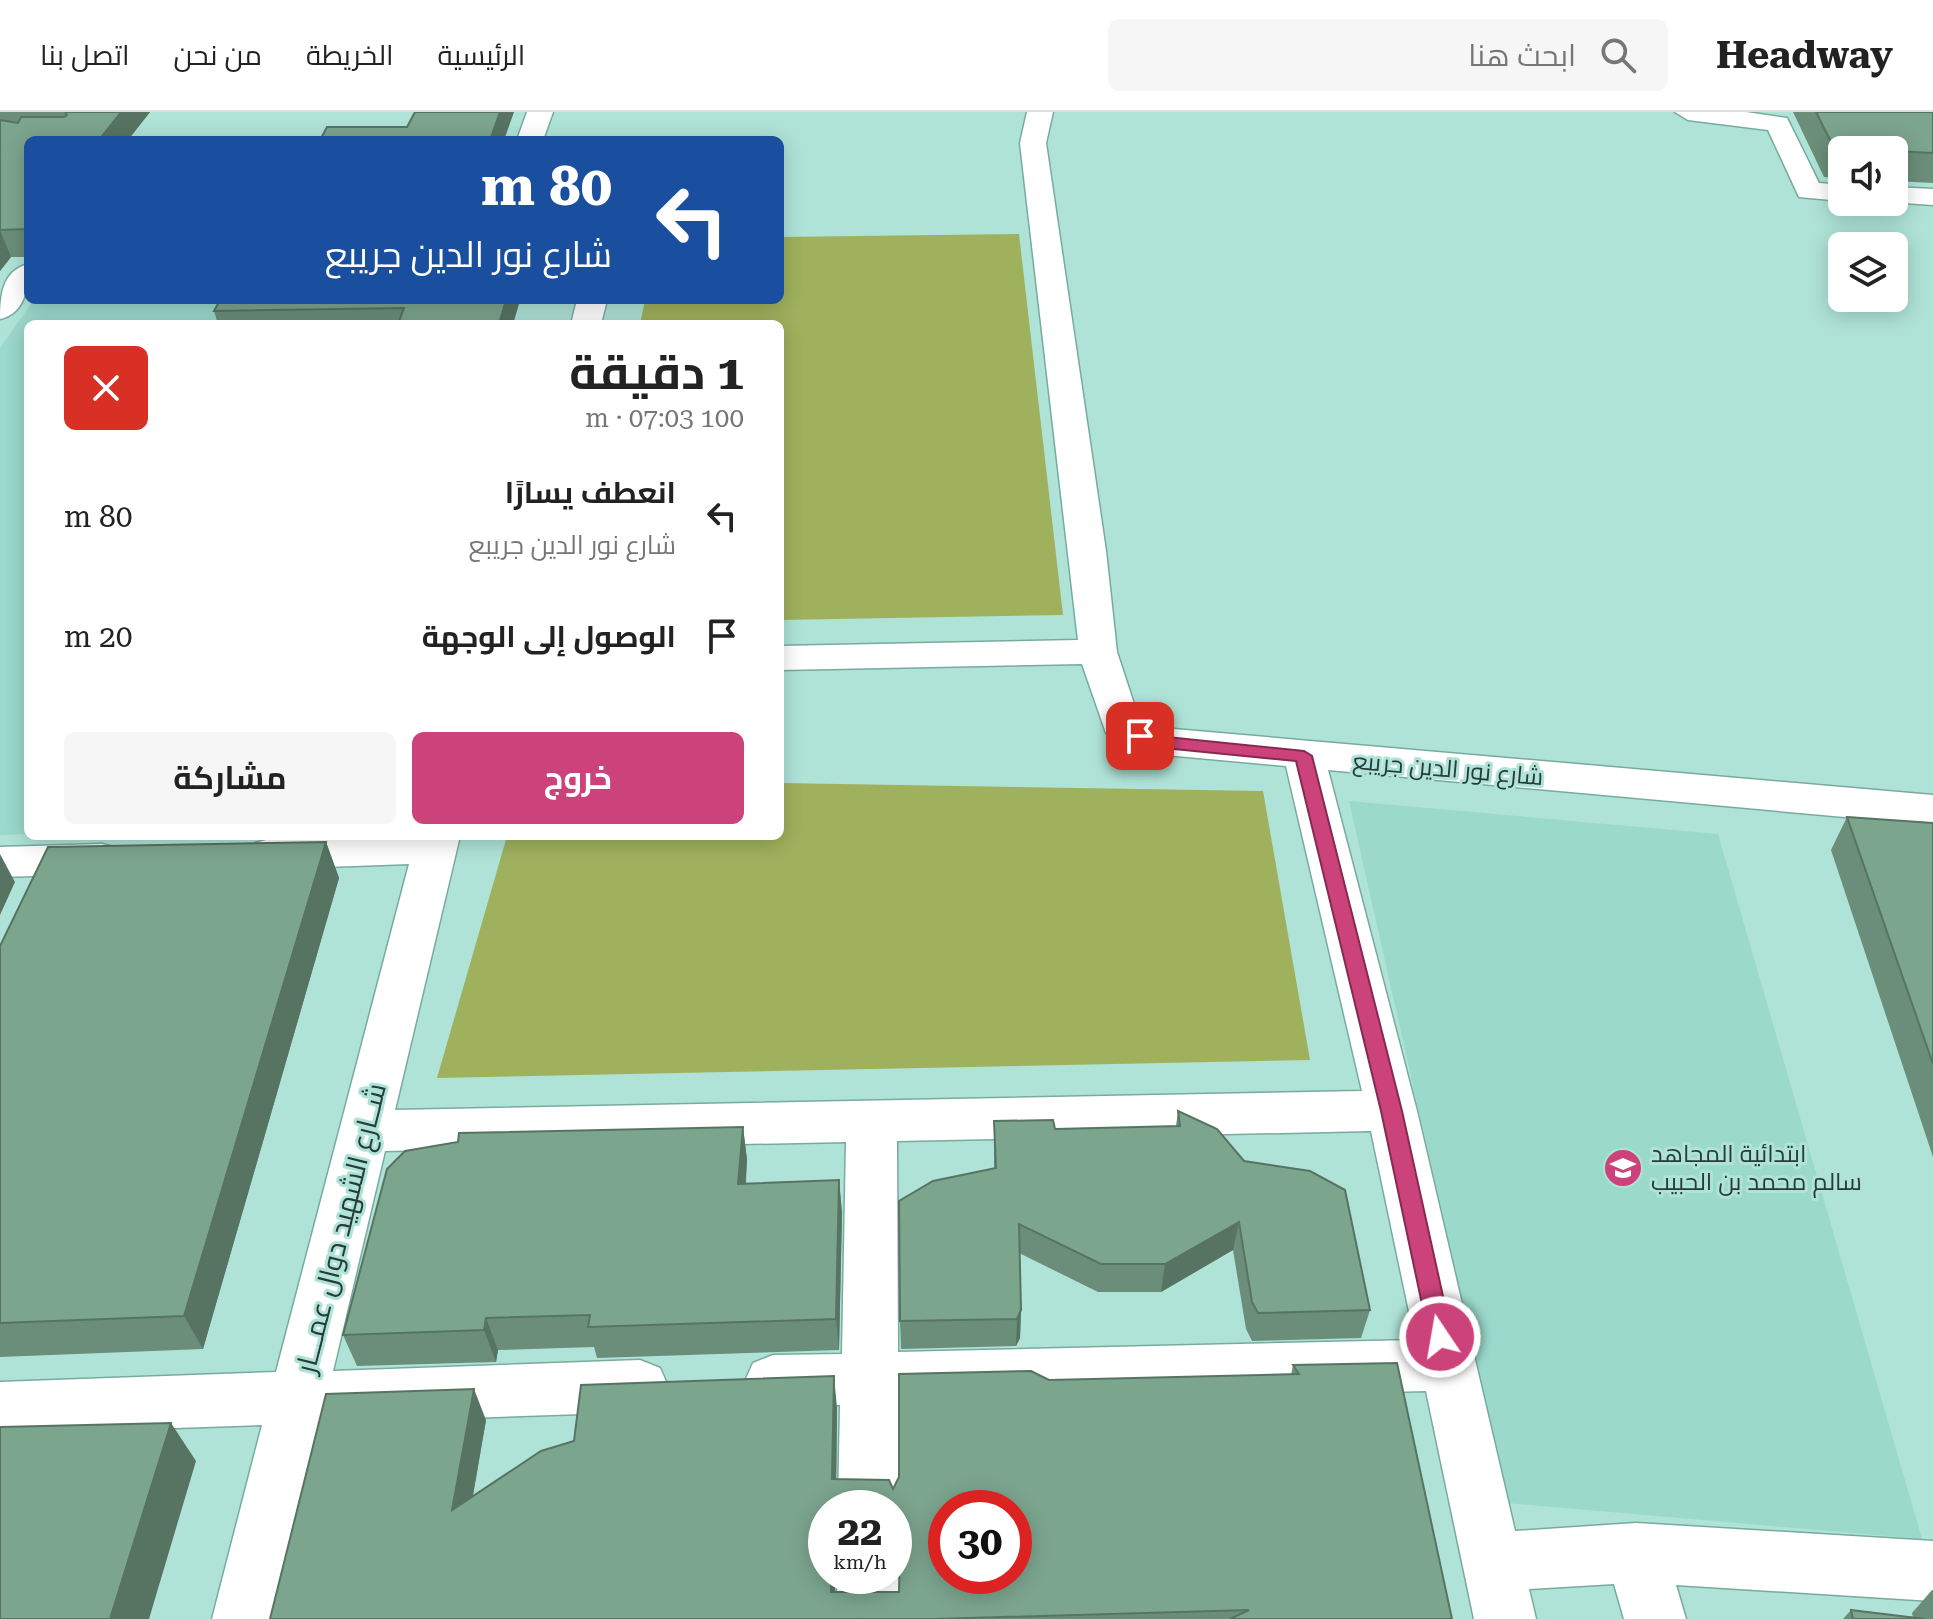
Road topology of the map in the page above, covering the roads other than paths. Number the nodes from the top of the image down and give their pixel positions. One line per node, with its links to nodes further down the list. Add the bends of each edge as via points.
1 (540, 112): 4 (street)
2 (1040, 112): 12 (street, شارع نور الدين جريبع, via 1033,143)
3 (1688, 112): 5 (street, via 1778,124 1809,191)
4 (531, 136)
5 (1828, 192)
6 (1908, 196): 7 (street)
7 (1933, 197)
8 (0, 261): 9 (street)
9 (24, 269)
10 (24, 276): 11 (street)
11 (0, 310)
12 (1098, 652): 13 (street); 14 (street, شارع نور الدين جريبع, via 1120,724 1140,736)
13 (784, 658)
14 (1304, 756): 15 (street, شارع نور الدين جريبع); 22 (street)
15 (1933, 810)
16 (437, 842): 17 (street); 24 (street, شــارع الشهيد دوال عمـــار)
17 (235, 855)
18 (143, 858): 19 (street)
19 (51, 861): 20 (street); 21 (street)
20 (0, 862)
21 (32, 902)
22 (1392, 1111): 23 (street); 25 (street)
23 (872, 1119): 24 (street); 26 (street)
24 (365, 1131): 27 (street, شــارع الشهيد دوال عمـــار)
25 (1446, 1365): 26 (street); 31 (street)
26 (869, 1378): 27 (street); 29 (street)
27 (299, 1398): 28 (street); 34 (street, شــارع الشهيد دوال عمـــار)
28 (0, 1408)
29 (868, 1490)
30 (1636, 1553): 31 (street); 32 (street); 37 (street)
31 (1491, 1562): 36 (street)
32 (1933, 1571)
33 (868, 1594): 35 (street)
34 (243, 1619)
35 (868, 1619)
36 (1505, 1619)
37 (1655, 1619)

